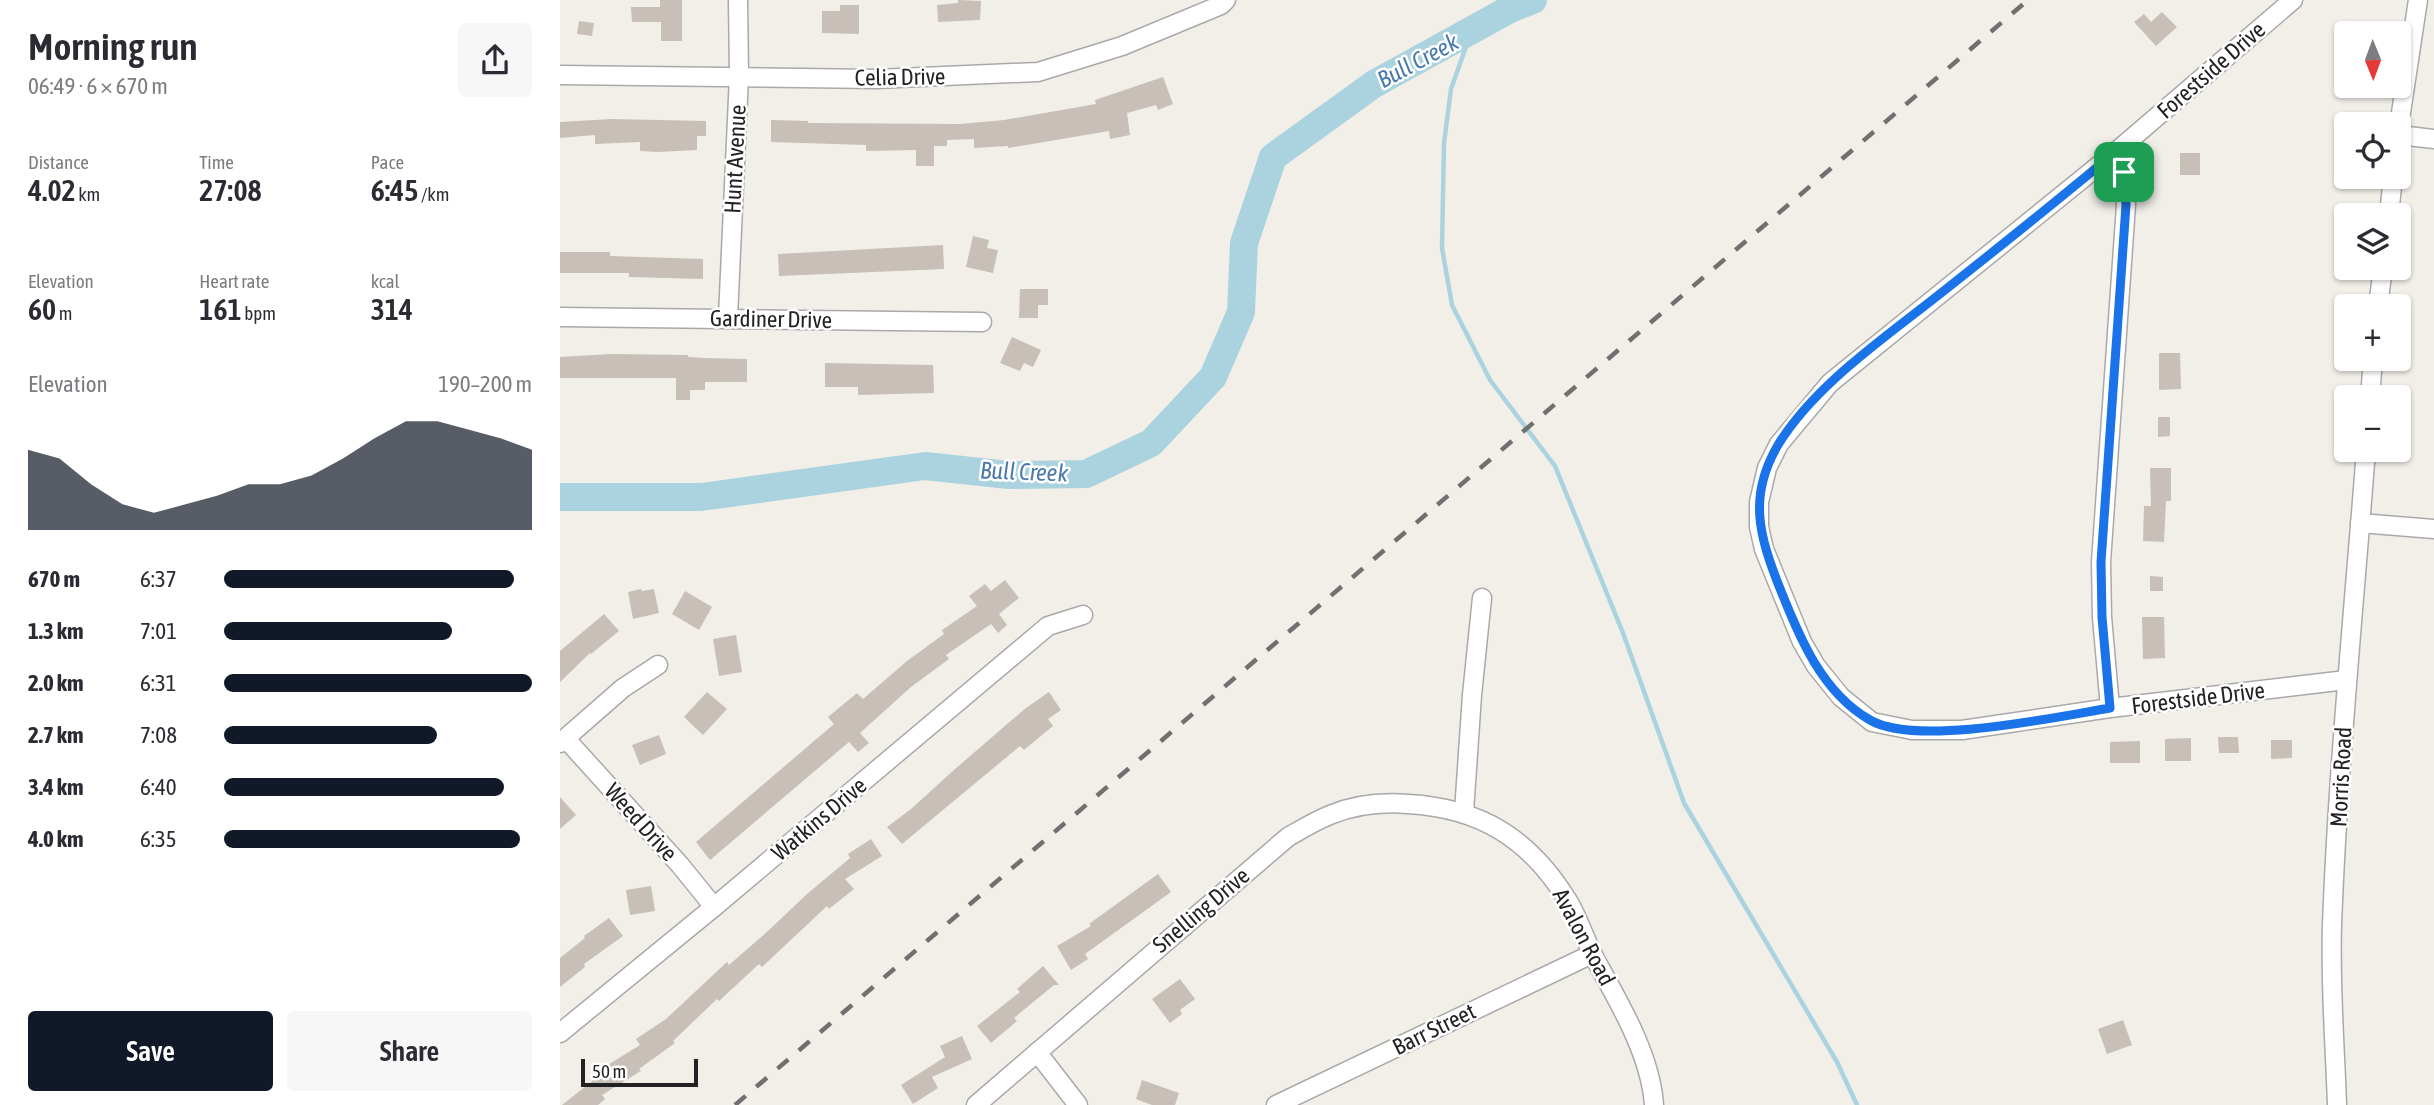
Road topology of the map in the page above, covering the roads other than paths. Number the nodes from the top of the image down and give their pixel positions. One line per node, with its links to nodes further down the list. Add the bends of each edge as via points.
1 (738, 0): 6 (street, Hunt Avenue)
2 (1226, 0): 6 (street, Celia Drive, via 1122,46 1038,72 876,79)
3 (2293, 0): 10 (street, Forestside Drive)
4 (2418, 0): 7 (street)
5 (560, 75): 6 (street, Celia Drive)
6 (739, 76): 12 (street, Hunt Avenue)
7 (2401, 112)
8 (2411, 136): 9 (street)
9 (2434, 139)
10 (2118, 150): 21 (street, via 2126,205 2101,562); 21 (street, Forestside Drive, via 1830,383 1779,444 1767,468 1759,502 1764,549 1802,642 1841,697 1872,722 1912,730 1962,730)
11 (560, 317): 12 (street, Gardiner Drive)
12 (728, 317): 13 (street, Gardiner Drive)
13 (982, 321)
14 (2365, 462): 15 (street, Morris Road)
15 (2360, 523): 16 (street); 20 (street, Morris Road)
16 (2434, 529)
17 (1482, 598): 23 (street)
18 (1083, 615): 24 (street, Watkins Drive, via 1048,626)
19 (658, 665): 22 (street, via 623,688)
20 (2346, 680): 21 (street, Forestside Drive); 32 (street, Morris Road, via 2332,927)
21 (2110, 708)
22 (563, 741): 24 (street, Weed Drive)
23 (1464, 812): 25 (street, Avalon Road, via 1516,840 1539,862 1569,902); 27 (street, Snelling Drive, via 1424,804 1360,806 1331,814 1287,837)
24 (714, 907): 26 (street, Watkins Drive)
25 (1592, 954): 30 (street, Barr Street); 31 (street, Avalon Road, via 1648,1068)
26 (560, 1033)
27 (1037, 1052): 28 (street, Snelling Drive); 29 (street)
28 (976, 1105)
29 (1078, 1105)
30 (1276, 1105)
31 (1654, 1105)
32 (2337, 1105)

